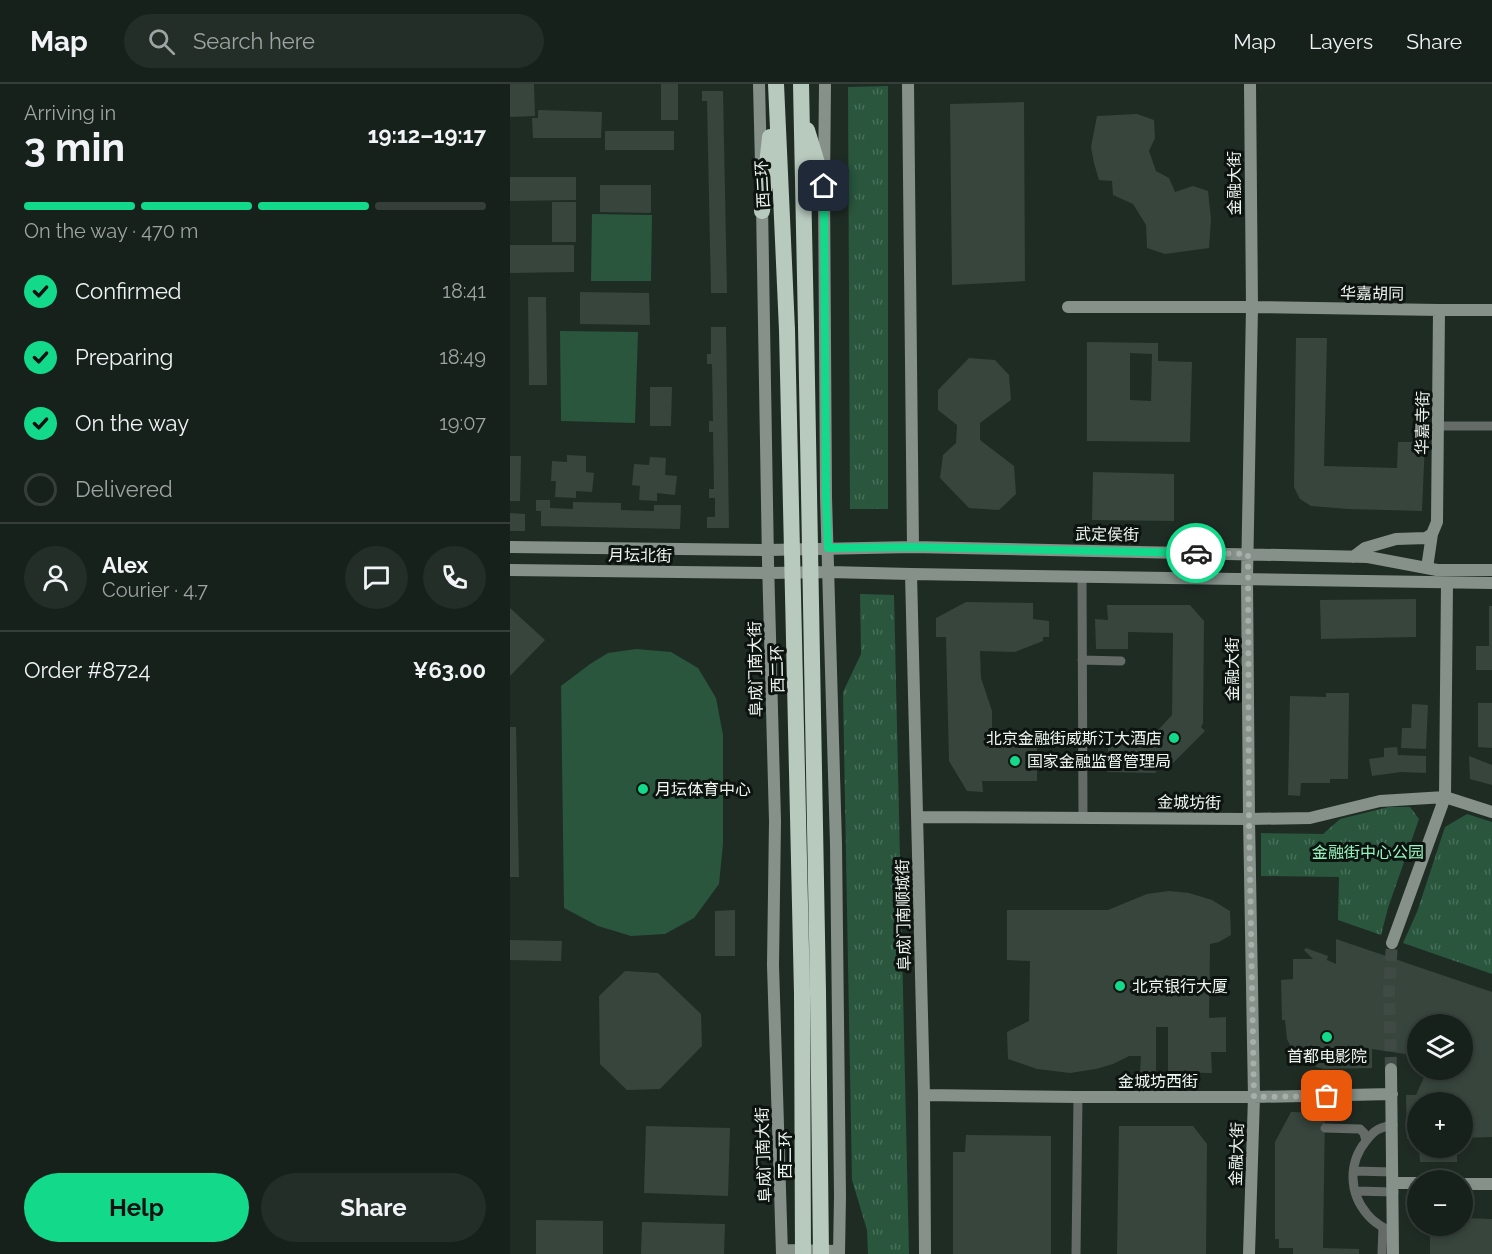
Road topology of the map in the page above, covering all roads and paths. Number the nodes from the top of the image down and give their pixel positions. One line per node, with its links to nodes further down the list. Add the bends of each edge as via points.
1 (770, 84): 8 (highway); 58 (highway, 西二环, bridge, via 787,330)
2 (801, 84): 6 (highway)
3 (825, 84): 7 (street)
4 (908, 84): 19 (street)
5 (1250, 84): 10 (street, 金融大街)
6 (801, 109): 7 (highway); 58 (highway, bridge, via 818,992)
7 (824, 186): 15 (street)
8 (762, 211): 16 (street, 阜成门南大街)
9 (1068, 307): 10 (street, 华嘉胡同)
10 (1252, 307): 11 (street, 华嘉胡同); 22 (street, 金融大街)
11 (1440, 310): 12 (street, 华嘉胡同); 13 (street, 华嘉寺街)
12 (1492, 310)
13 (1438, 426): 14 (street); 17 (street, 华嘉寺街, via 1437,522)
14 (1492, 426)
15 (826, 496): 16 (street); 20 (street)
16 (768, 498): 21 (street, 阜成门南大街)
17 (1432, 534): 23 (street, via 1385,542 1365,548); 24 (street, 华嘉寺街)
18 (510, 547): 21 (street, 月坛北街)
19 (913, 547): 20 (street, 武定侯街); 22 (street, 武定侯街)
20 (828, 548): 21 (street, 月坛北街); 27 (street)
21 (768, 550): 28 (street, 阜成门南大街)
22 (1248, 554): 23 (street, 武定侯街); 31 (street, 金融大街)
23 (1353, 557): 24 (street, 武定侯街)
24 (1427, 568): 26 (street, 武定侯街)
25 (510, 570): 28 (street, 月坛北街)
26 (1492, 570)
27 (829, 572): 28 (street, 月坛北街); 29 (street); 59 (street, via 836,844)
28 (769, 573): 57 (street, 阜成门南大街, via 775,821 773,965)
29 (911, 574): 30 (street); 38 (street, 阜成门南顺城街)
30 (1082, 577): 31 (street); 34 (street)
31 (1248, 579): 32 (street); 40 (street, 金融大街)
32 (1446, 583): 33 (street); 36 (street)
33 (1492, 583)
34 (1082, 660): 35 (street); 39 (street)
35 (1120, 661)
36 (1445, 797): 37 (street, 金城坊街); 40 (street, 金城坊街, via 1380,801 1310,818); 41 (street)
37 (1492, 812)
38 (917, 817): 39 (street, 金城坊街); 44 (street, 阜成门南顺城街)
39 (1083, 818): 40 (street, 金城坊街)
40 (1249, 819): 46 (street, 金融大街)
41 (1392, 943)
42 (1391, 1069): 43 (street)
43 (1392, 1094): 46 (street, 金城坊西街); 47 (street)
44 (924, 1095): 45 (street, 金城坊西街); 60 (street, 阜成门南顺城街)
45 (1078, 1097): 46 (street, 金城坊西街); 61 (street)
46 (1258, 1097): 62 (street, 金融大街); 63 (street)
47 (1393, 1125): 49 (street, via 1379,1129); 51 (street)
48 (1325, 1128): 49 (street, via 1360,1129)
49 (1366, 1141): 50 (street)
50 (1353, 1171): 51 (street); 55 (street)
51 (1393, 1182): 52 (street); 55 (street); 56 (street)
52 (1407, 1183)
53 (1473, 1184): 54 (street)
54 (1492, 1184)
55 (1355, 1191): 56 (street, via 1368,1215)
56 (1388, 1230): 64 (street); 65 (street)
57 (782, 1252): 58 (street)
58 (812, 1253): 59 (street)
59 (839, 1253)
60 (925, 1254)
61 (1076, 1254)
62 (1249, 1254)
63 (1257, 1254)
64 (1382, 1254)
65 (1394, 1254)

